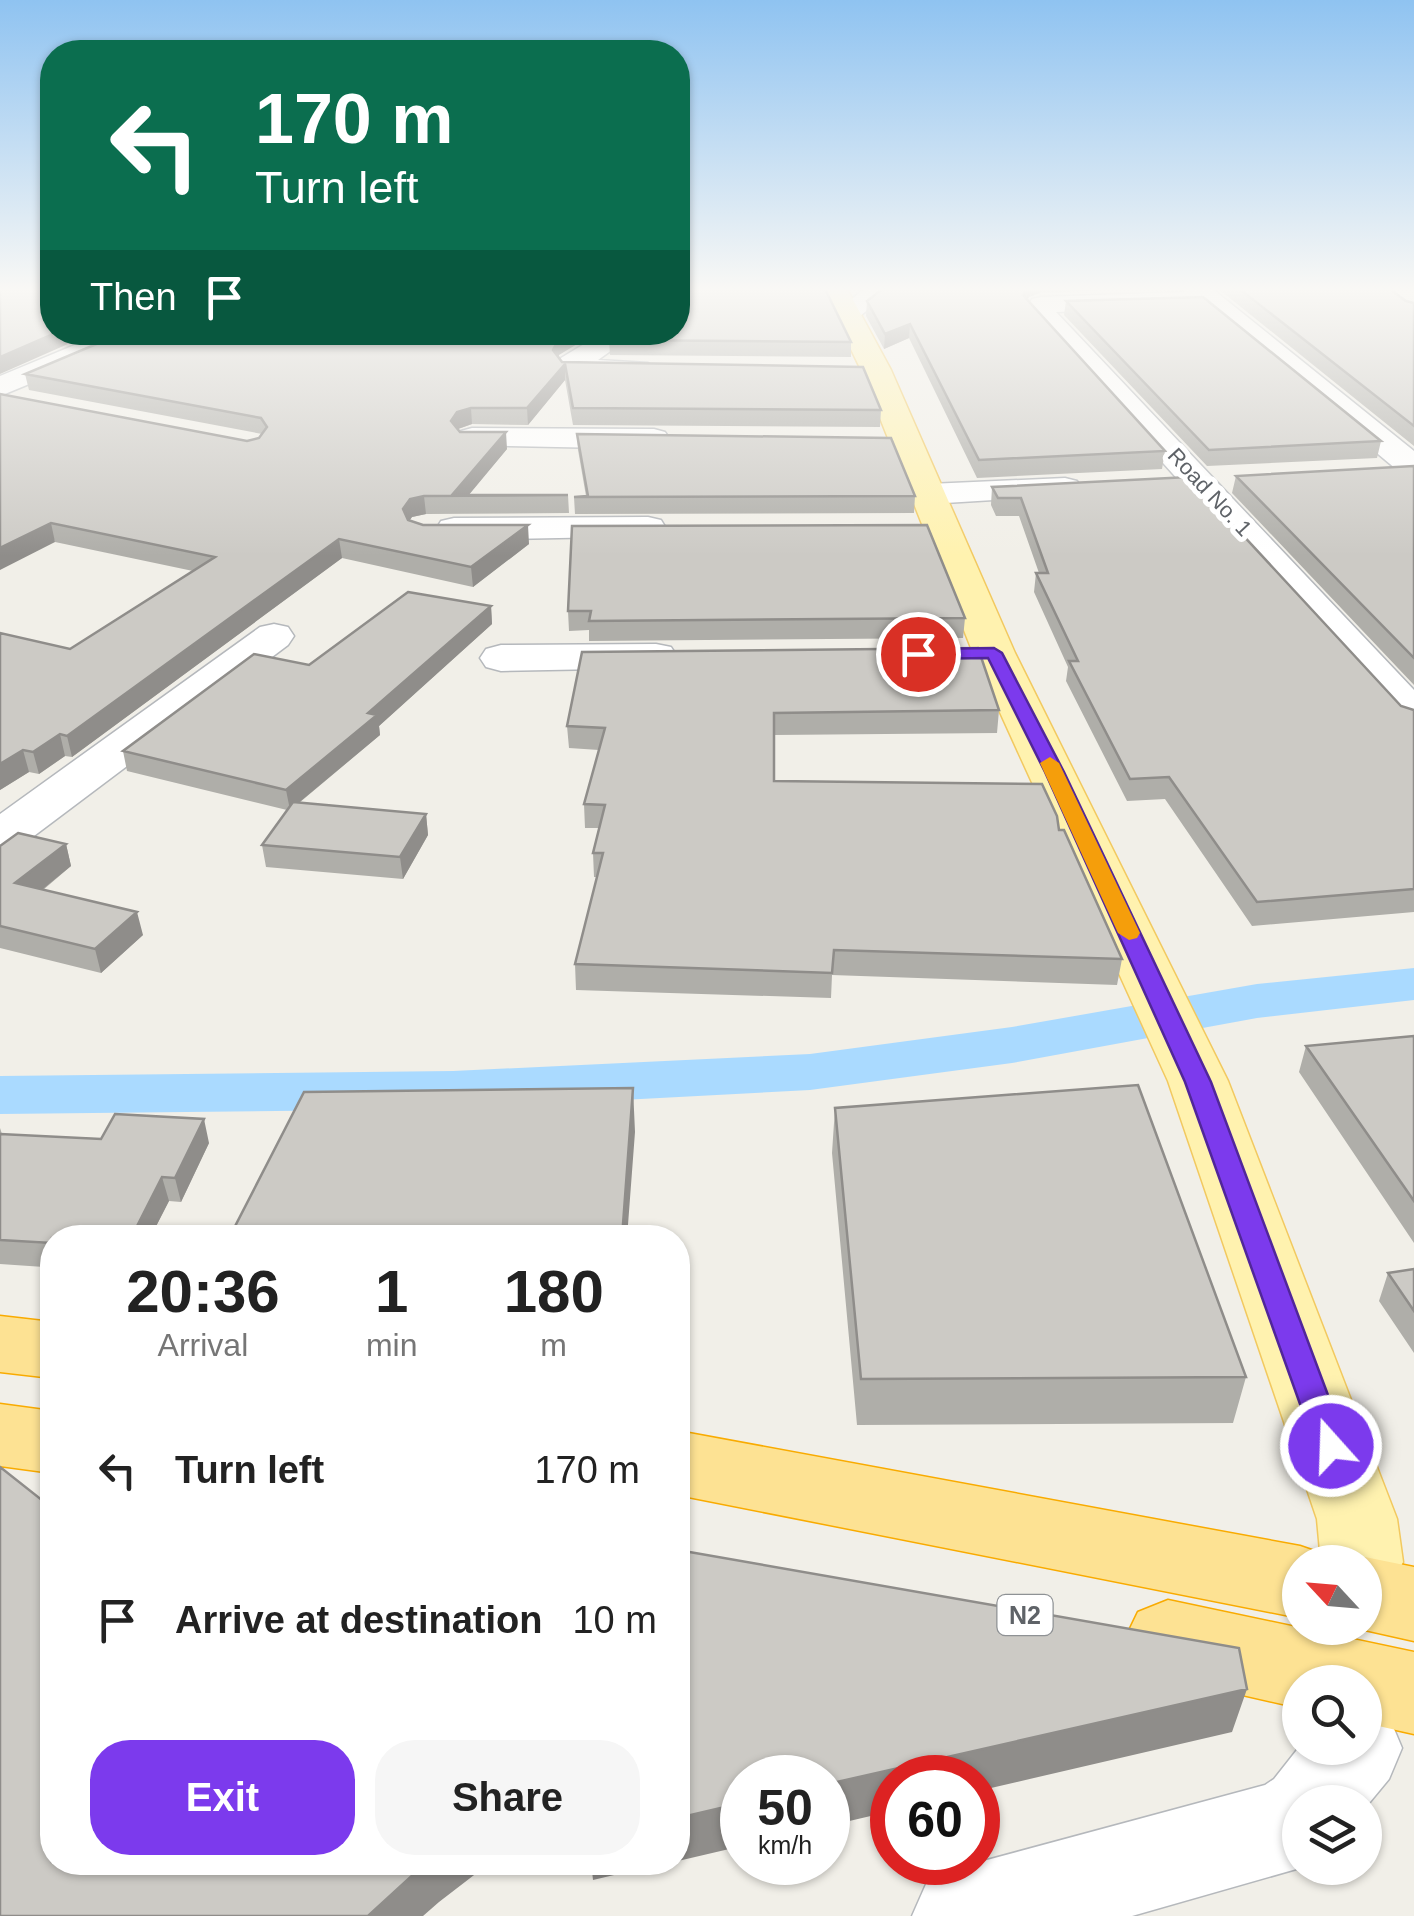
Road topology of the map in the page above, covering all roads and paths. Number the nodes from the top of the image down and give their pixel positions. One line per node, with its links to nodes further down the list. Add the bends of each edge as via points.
1 (25, 376): 5 (street)
2 (859, 376): 16 (main road)
3 (1102, 376): 13 (street, Road No. 1)
4 (1302, 376): 10 (street)
5 (0, 387)
6 (0, 396): 7 (street)
7 (38, 404)
8 (472, 438): 9 (street)
9 (688, 439)
10 (1414, 469): 11 (street)
11 (1375, 472)
12 (1240, 479): 13 (street)
13 (1201, 481): 14 (street); 22 (street, Road No. 1)
14 (1162, 483)
15 (1104, 486): 16 (street)
16 (924, 517): 31 (main road, via 974,654 1054,772 1198,1082 1358,1519)
17 (684, 528): 18 (street)
18 (426, 529)
19 (274, 636): 23 (street)
20 (698, 656): 21 (street)
21 (500, 658)
22 (1414, 716)
23 (65, 788): 24 (street); 25 (street, via 50,815)
24 (0, 838)
25 (0, 851)
26 (0, 1344): 27 (highway)
27 (40, 1349)
28 (0, 1435): 29 (highway)
29 (40, 1440)
30 (690, 1465): 32 (highway)
31 (1360, 1545)
32 (1282, 1579)
33 (1382, 1597): 34 (highway)
34 (1414, 1604)
35 (1104, 1628): 36 (highway, via 1218,1648)
36 (1282, 1675)
37 (1339, 1765): 38 (street)
38 (1324, 1785)
39 (1282, 1827): 40 (street)
40 (962, 1916)

